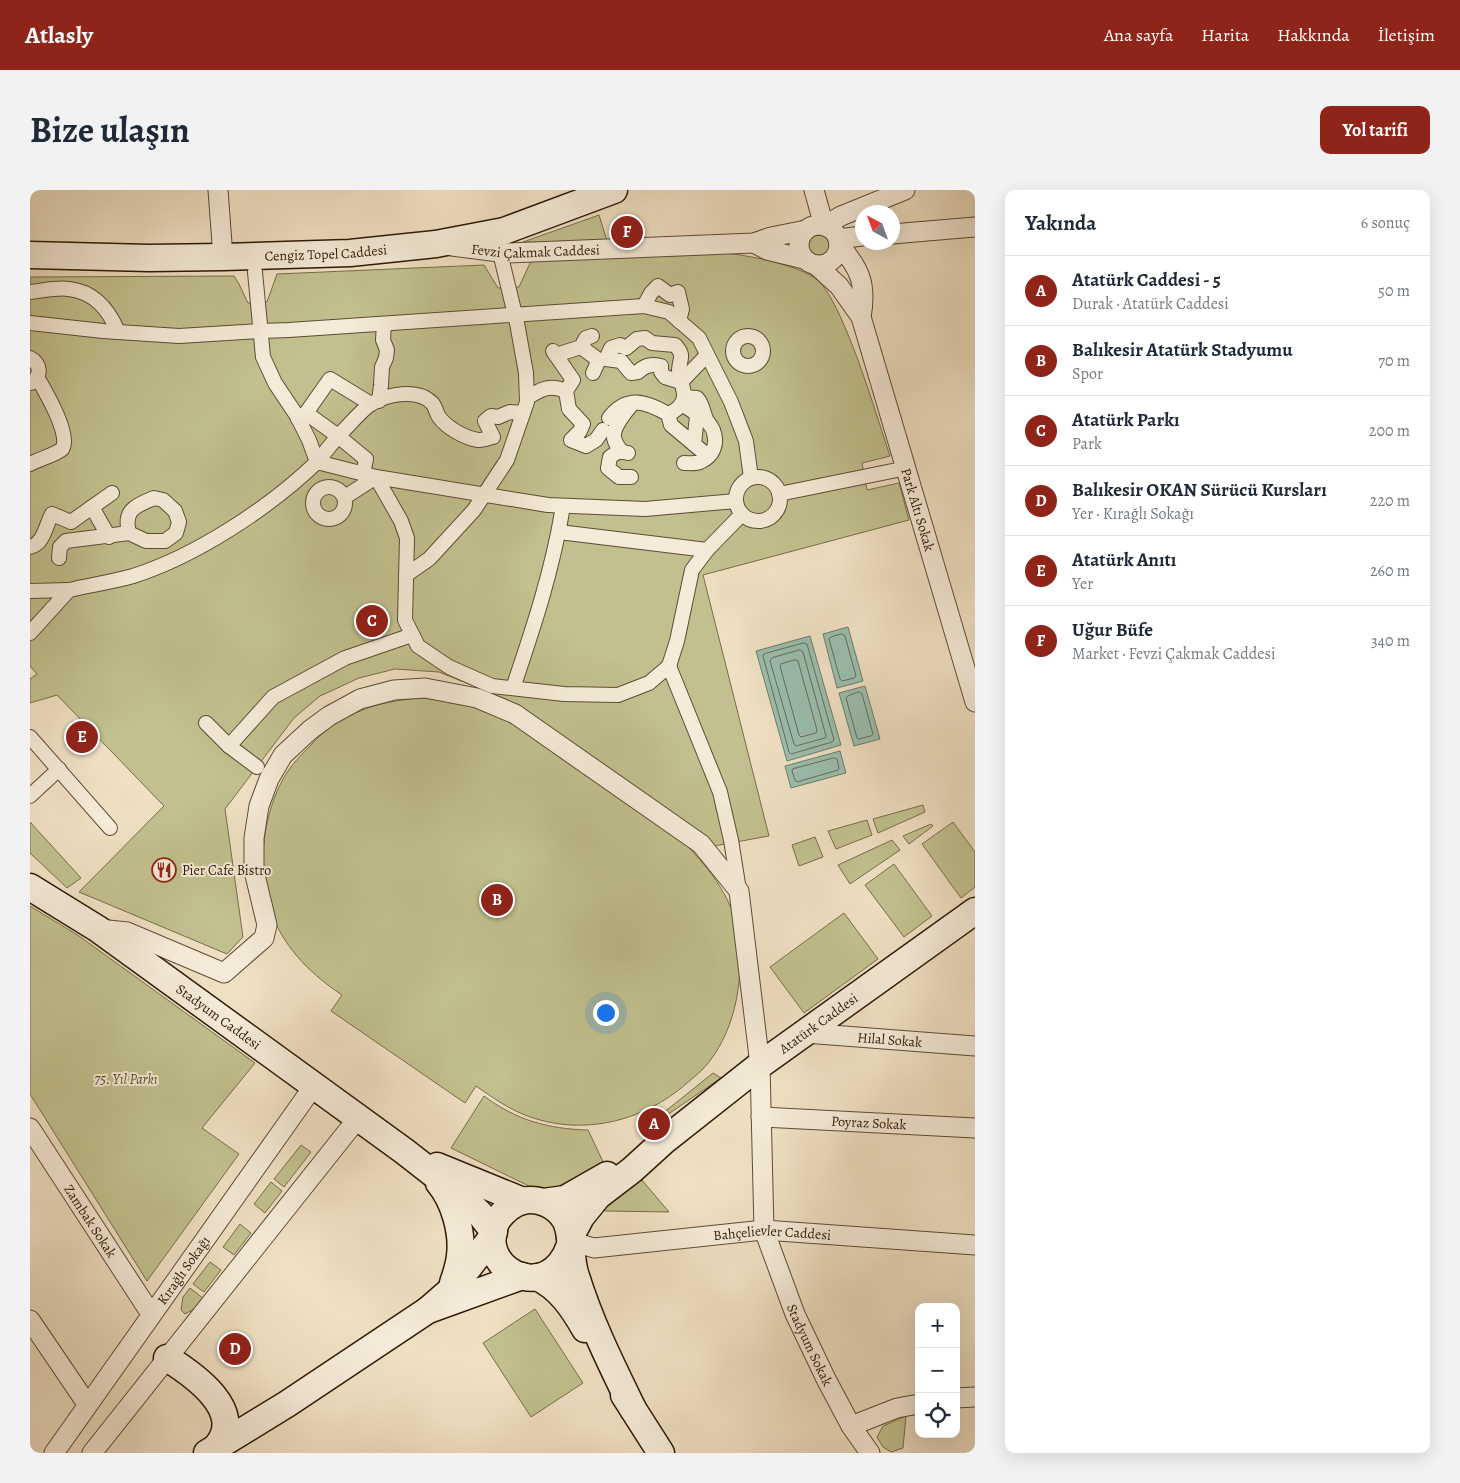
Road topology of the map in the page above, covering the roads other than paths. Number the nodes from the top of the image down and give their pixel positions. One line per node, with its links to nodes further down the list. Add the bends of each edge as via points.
1 (218, 190): 12 (street)
2 (614, 190): 10 (main road, Cengiz Topel Caddesi, via 504,231)
3 (814, 190): 7 (street)
4 (905, 190): 7 (street, via 841,216)
5 (975, 227): 6 (street)
6 (900, 233)
7 (827, 235): 8 (street); 9 (street, via 771,237); 14 (street, via 838,252 830,263); 14 (street, via 799,240 798,246); 19 (street, via 855,265 862,279)
8 (855, 236)
9 (754, 243): 10 (street, Fevzi Çakmak Caddesi, via 507,253); 14 (street)
10 (436, 244): 12 (main road, Cengiz Topel Caddesi, via 350,253)
11 (30, 255): 12 (main road, Cengiz Topel Caddesi)
12 (224, 257)
13 (502, 261): 18 (street)
14 (810, 262): 19 (street, via 839,286)
15 (255, 272): 23 (street)
16 (30, 292): 24 (street, via 68,288 85,293 100,302)
17 (644, 306): 18 (street); 20 (street, via 669,312); 20 (street, via 658,286 670,295 678,292 682,310)
18 (514, 315): 21 (street); 36 (street, via 526,373)
19 (861, 317): 75 (street, Park Altı Sokak)
20 (679, 321): 30 (street, via 699,338)
21 (384, 324): 23 (street); 39 (street, via 383,340 387,350 382,367 382,385)
22 (30, 326): 24 (street)
23 (259, 331): 24 (street, via 179,336); 42 (street, via 263,357 275,383)
24 (118, 332)
25 (592, 336): 27 (street, via 586,338)
26 (630, 344): 31 (street, via 630,361); 31 (street, via 626,348 620,345 612,348 606,359 621,361); 34 (street, via 645,338 652,343 675,345 681,351)
27 (580, 347): 32 (street, via 596,358); 35 (street, via 554,353 572,380)
28 (734, 355): 30 (street)
29 (30, 358): 33 (street, via 38,365 39,373)
30 (710, 360): 34 (street); 53 (street, via 746,441)
31 (626, 366): 34 (street, via 630,373 644,367 660,366 665,376)
32 (593, 373)
33 (34, 380): 48 (street, via 59,420 64,444 61,450)
34 (681, 382): 37 (street, via 685,393)
35 (566, 391): 36 (street, via 549,387); 38 (street, via 569,409 583,424 571,440 586,446 596,440)
36 (527, 398): 40 (street)
37 (683, 400): 41 (street); 44 (street, via 697,416); 45 (street, via 697,398 703,405 716,439 715,447)
38 (624, 401): 41 (street, via 647,403); 52 (street, via 623,416 614,434 616,443 625,452 619,451 610,457 608,468 619,477)
39 (375, 402): 40 (street, via 388,396 410,394 425,398 433,404 439,418 454,430 480,440 493,437 485,421 491,416); 42 (street, via 330,379); 43 (street)
40 (523, 413): 57 (street, via 508,460)
41 (668, 414): 44 (street, via 671,425)
42 (302, 416): 43 (street); 46 (street)
43 (338, 436): 46 (street); 51 (street, via 366,459)
44 (694, 444): 45 (street)
45 (708, 456): 47 (street, via 699,463)
46 (317, 462): 50 (street); 51 (street)
47 (684, 463)
48 (30, 464)
49 (897, 470): 56 (street)
50 (301, 476): 54 (street); 69 (street, via 262,507 162,566)
51 (369, 476): 57 (street); 58 (street); 68 (street, via 401,520 407,538)
52 (631, 477)
53 (751, 478): 56 (street, via 765,478); 61 (street, via 740,487)
54 (317, 492): 58 (street, via 332,487); 58 (street, via 313,502 315,512 327,520 342,514)
55 (112, 493): 60 (street)
56 (779, 494): 61 (street, via 778,508 768,518 754,520)
57 (484, 495): 59 (street); 68 (street, via 429,559)
58 (344, 497)
59 (563, 506): 61 (street, via 645,509); 62 (street)
60 (92, 507): 64 (street); 65 (street, via 71,522 52,514 41,539)
61 (739, 507): 66 (street)
62 (559, 532): 66 (street); 74 (street)
63 (129, 533): 64 (street)
64 (109, 536): 67 (street, via 66,541 60,547)
65 (30, 547)
66 (707, 550): 73 (street, via 692,570)
67 (59, 558)
68 (406, 576): 72 (street, via 405,620)
69 (69, 590): 70 (street); 71 (street)
70 (30, 591)
71 (30, 633)
72 (412, 635): 74 (street, via 418,646 449,667 492,686); 78 (street, via 345,658 273,697)
73 (669, 666): 74 (street, via 650,683 618,695 564,694); 84 (street, via 720,792)
74 (513, 688)
75 (975, 702)
76 (206, 723): 78 (street)
77 (30, 737): 80 (street)
78 (229, 746): 79 (street)
79 (257, 768)
80 (58, 769): 81 (street); 82 (street)
81 (30, 796)
82 (110, 828)
83 (30, 887): 86 (main road, Stadyum Caddesi)
84 (739, 891): 86 (street, via 701,844 515,714 477,698 425,688 394,690 360,699 329,716 283,755 259,806 254,838 254,871 267,925 264,938 224,973 127,932); 89 (street, Stadyum Sokak)
85 (975, 911): 87 (main road, Atatürk Caddesi)
86 (98, 929): 90 (main road, Stadyum Caddesi)
87 (805, 1033): 88 (street, Hilal Sokak); 89 (main road, Atatürk Caddesi)
88 (975, 1046)
89 (760, 1065): 92 (street, Stadyum Sokak); 95 (main road, Atatürk Caddesi)
90 (313, 1087): 91 (main road, Stadyum Caddesi); 106 (street, Kırağlı Sokağı)
91 (358, 1118): 96 (main road, Stadyum Caddesi); 108 (street)
92 (761, 1118): 94 (street, Poyraz Sokak); 99 (street, Stadyum Sokak)
93 (30, 1128): 106 (street, Zambak Sokak)
94 (975, 1128)
95 (665, 1140): 98 (main road, via 565,1200); 101 (main road, via 598,1196 581,1217)
96 (404, 1151): 97 (main road); 98 (main road)
97 (434, 1176): 100 (main road, via 463,1197); 104 (main road, via 446,1191 458,1224 459,1267)
98 (533, 1202): 100 (main road, via 511,1206 501,1214); 101 (main road, via 558,1210 566,1221)
99 (764, 1230): 101 (street, Bahçelievler Caddesi, via 594,1248); 102 (street, Bahçelievler Caddesi); 114 (street, Stadyum Sokak, via 795,1314)
100 (493, 1234): 103 (main road, via 494,1248 505,1268); 104 (main road)
101 (570, 1242): 103 (main road, via 566,1257 558,1267 548,1274); 113 (main road, via 574,1272 597,1335)
102 (975, 1244)
103 (530, 1277): 105 (main road); 113 (main road, via 549,1283 572,1306)
104 (451, 1290): 105 (main road)
105 (428, 1310): 115 (main road)
106 (151, 1314): 111 (street, Kırağlı Sokağı)
107 (30, 1320): 111 (street)
108 (167, 1358): 115 (main road, via 196,1377 223,1412 226,1433); 117 (street)
109 (975, 1397): 110 (street)
110 (960, 1398)
111 (87, 1404): 116 (street, Kırağlı Sokağı)
112 (915, 1405): 114 (street, via 897,1408)
113 (633, 1409): 118 (main road)
114 (851, 1426): 119 (street, Stadyum Sokak)
115 (212, 1450)
116 (54, 1453)
117 (92, 1453)
118 (661, 1453)
119 (870, 1453)

